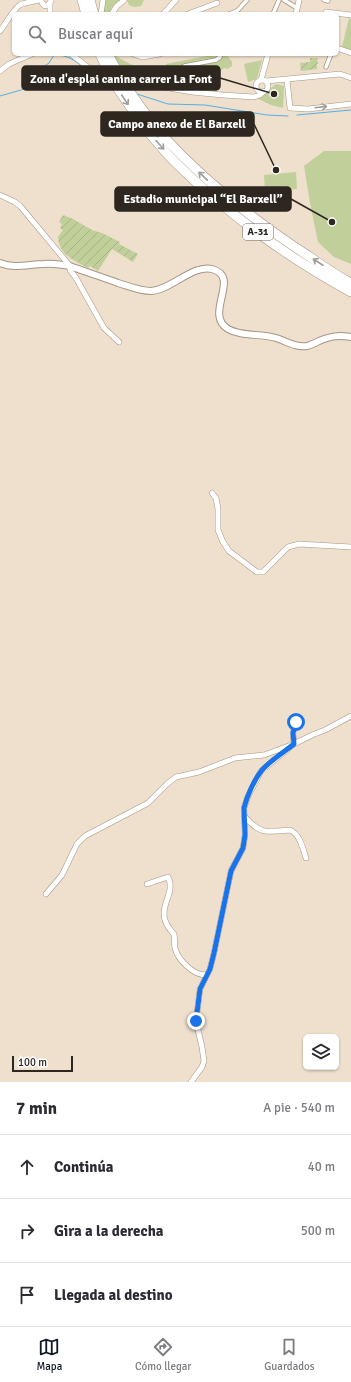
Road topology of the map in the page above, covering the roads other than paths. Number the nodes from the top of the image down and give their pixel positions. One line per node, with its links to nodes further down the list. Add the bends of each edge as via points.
1 (82, 0): 17 (highway)
2 (90, 0): 18 (highway)
3 (103, 0): 19 (street)
4 (124, 0): 20 (street)
5 (176, 0): 21 (street)
6 (248, 0): 23 (street)
7 (279, 0): 24 (street)
8 (284, 0): 13 (street)
9 (299, 0): 13 (street)
10 (50, 1): 11 (street, via 48,6); 16 (street)
11 (42, 2): 14 (street, via 20,4); 15 (street)
12 (217, 3): 22 (street)
13 (297, 8): 25 (street)
14 (13, 12)
15 (49, 12)
16 (50, 12)
17 (85, 12)
18 (93, 12)
19 (101, 12)
20 (113, 12)
21 (166, 12)
22 (193, 12)
23 (234, 12)
24 (274, 12)
25 (296, 12)
26 (12, 13): 29 (street)
27 (339, 14): 28 (street)
28 (351, 15)
29 (0, 31)
30 (339, 49): 31 (street)
31 (351, 53)
32 (27, 56): 40 (street)
33 (74, 56): 47 (street, bridge, via 104,78 205,93)
34 (101, 56): 53 (highway, A-31, one-way to 53, bridge, via 113,82 147,131 173,160 215,199 251,227 300,262)
35 (109, 56): 52 (highway, A-31, one-way to 35, bridge, via 256,221 215,188 178,153 141,110)
36 (220, 56): 44 (street, via 216,60 184,66 186,71 208,73 186,80)
37 (268, 56): 43 (street, via 263,74)
38 (330, 56): 39 (street)
39 (326, 67)
40 (0, 71)
41 (351, 78): 42 (street, via 340,74)
42 (287, 80): 43 (street); 48 (street, one-way to 48, via 290,108 308,109)
43 (265, 82): 45 (street, via 257,83); 46 (street, via 266,91)
44 (188, 86)
45 (257, 89): 46 (street); 47 (street)
46 (263, 92): 47 (street)
47 (254, 97)
48 (351, 104)
49 (0, 195): 51 (street, via 21,207)
50 (0, 263): 51 (street, via 14,266)
51 (70, 266): 54 (street, via 151,291 200,269 210,268 221,274 224,281 218,311 221,322 238,333 273,337 298,346 308,346 339,335); 55 (street, via 104,328)
52 (351, 283)
53 (351, 292)
54 (351, 337)
55 (119, 342)
56 (212, 493): 57 (street, via 216,498 218,530 223,542 229,552 256,572 264,572 288,547 299,544)
57 (351, 547)
58 (351, 716): 60 (street)
59 (296, 722): 60 (street)
60 (294, 744): 61 (street, via 261,771 245,804); 64 (street, via 264,755 235,758 176,777 148,803 85,836 77,844 62,875)
61 (244, 816): 62 (street, via 259,830 293,832 297,835); 65 (street, via 243,848 231,871 214,953)
62 (306, 858)
63 (148, 884): 65 (street, via 168,877 169,887 163,914 166,927 174,934 174,946 180,958 192,971)
64 (46, 894)
65 (206, 975): 66 (street, via 200,989 196,1021 204,1061)
66 (191, 1082)

